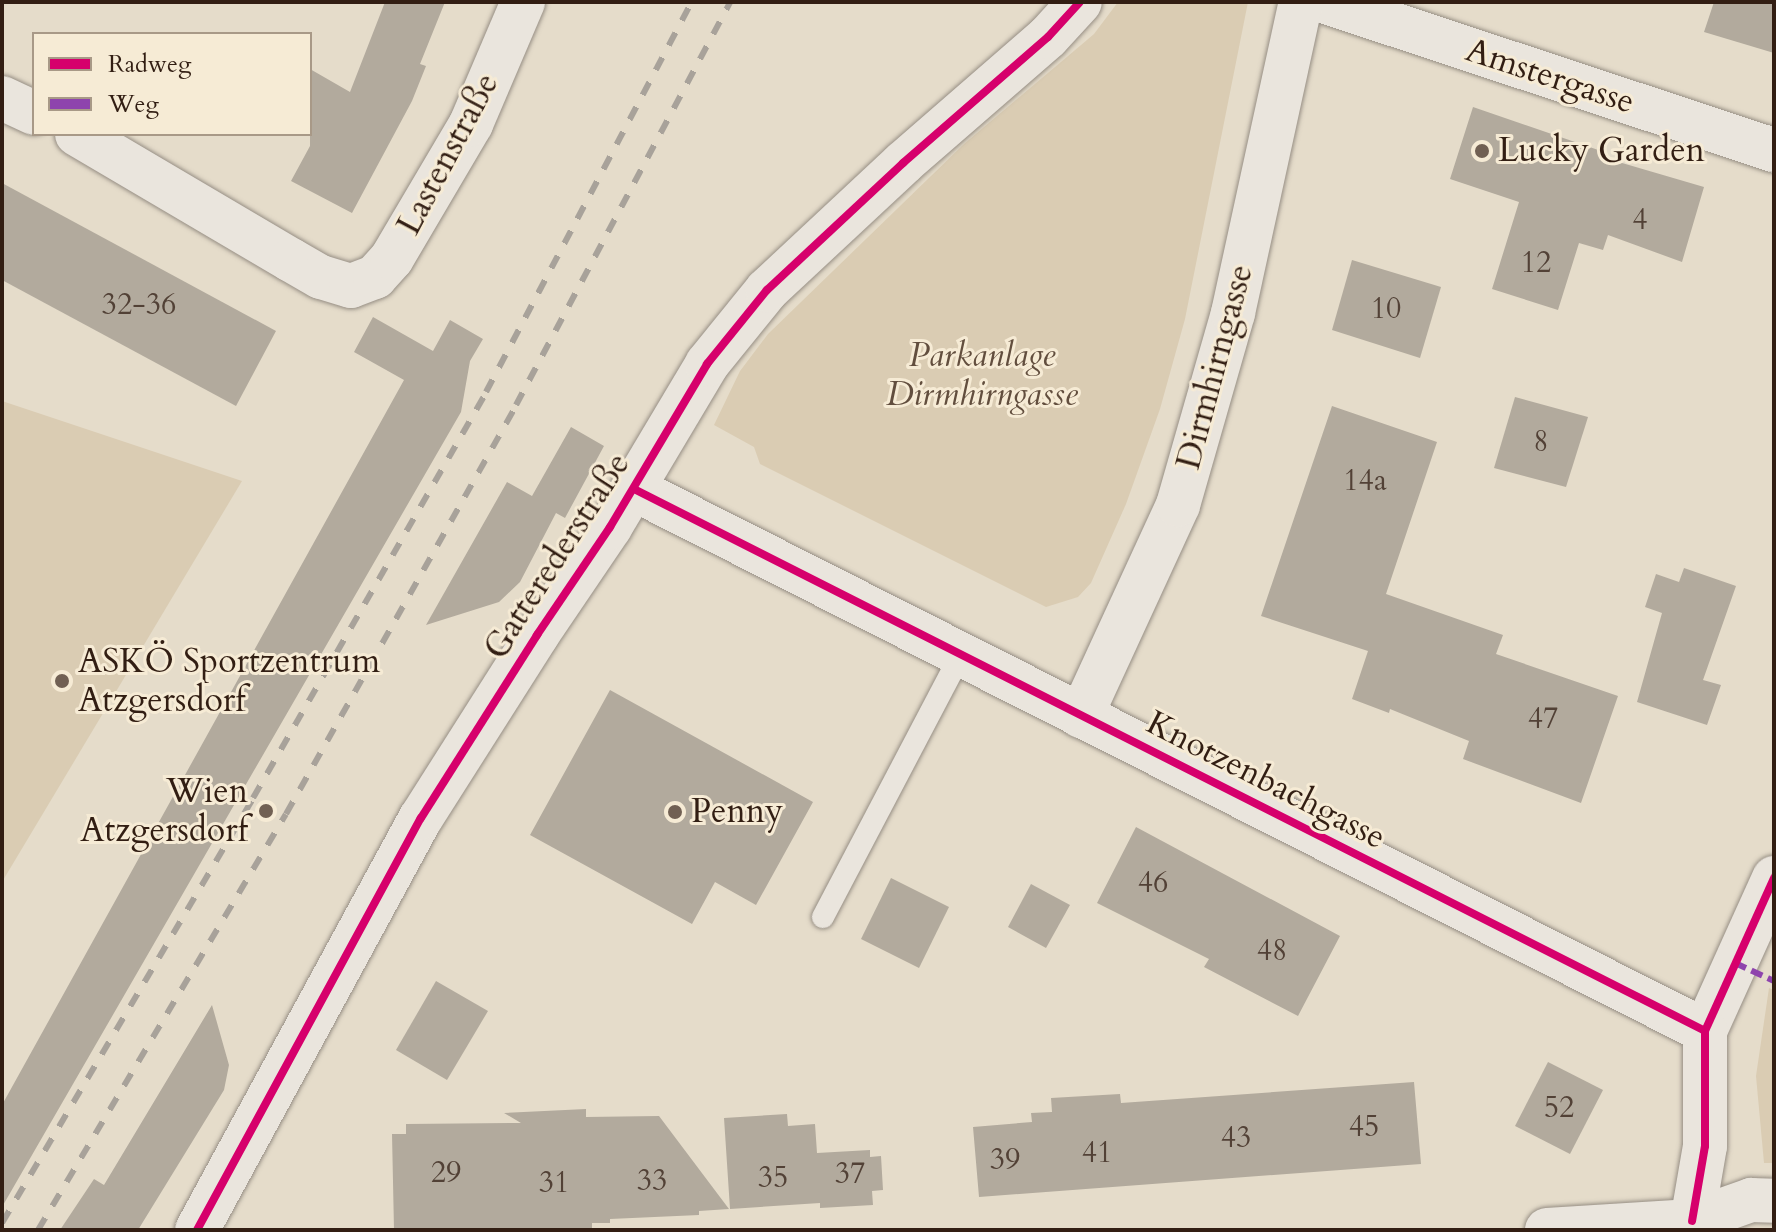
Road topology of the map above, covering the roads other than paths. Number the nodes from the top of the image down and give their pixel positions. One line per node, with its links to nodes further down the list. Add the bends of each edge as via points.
1 (523, 2): 7 (street, Lastenstraße, via 471,124 392,258 375,277 351,286 301,266)
2 (1080, 2): 9 (street, Gatterederstraße, via 1048,37 767,290 707,364)
3 (1301, 2): 11 (street, Dirmhirngasse, via 1233,313 1178,505)
4 (1326, 2): 8 (street, Amstergasse)
5 (2, 98): 6 (street)
6 (32, 112)
7 (80, 136)
8 (1774, 150)
9 (634, 489): 10 (street, Knotzenbachgasse); 17 (street, Gatterederstraße, via 421,818)
10 (961, 654): 11 (street, Knotzenbachgasse); 13 (lane)
11 (1081, 716): 14 (street, Knotzenbachgasse)
12 (1774, 878): 14 (street)
13 (823, 917)
14 (1705, 1031): 16 (street)
15 (1774, 1201): 16 (street, via 1751,1200)
16 (1710, 1225): 18 (street)
17 (197, 1230)
18 (1547, 1230)

